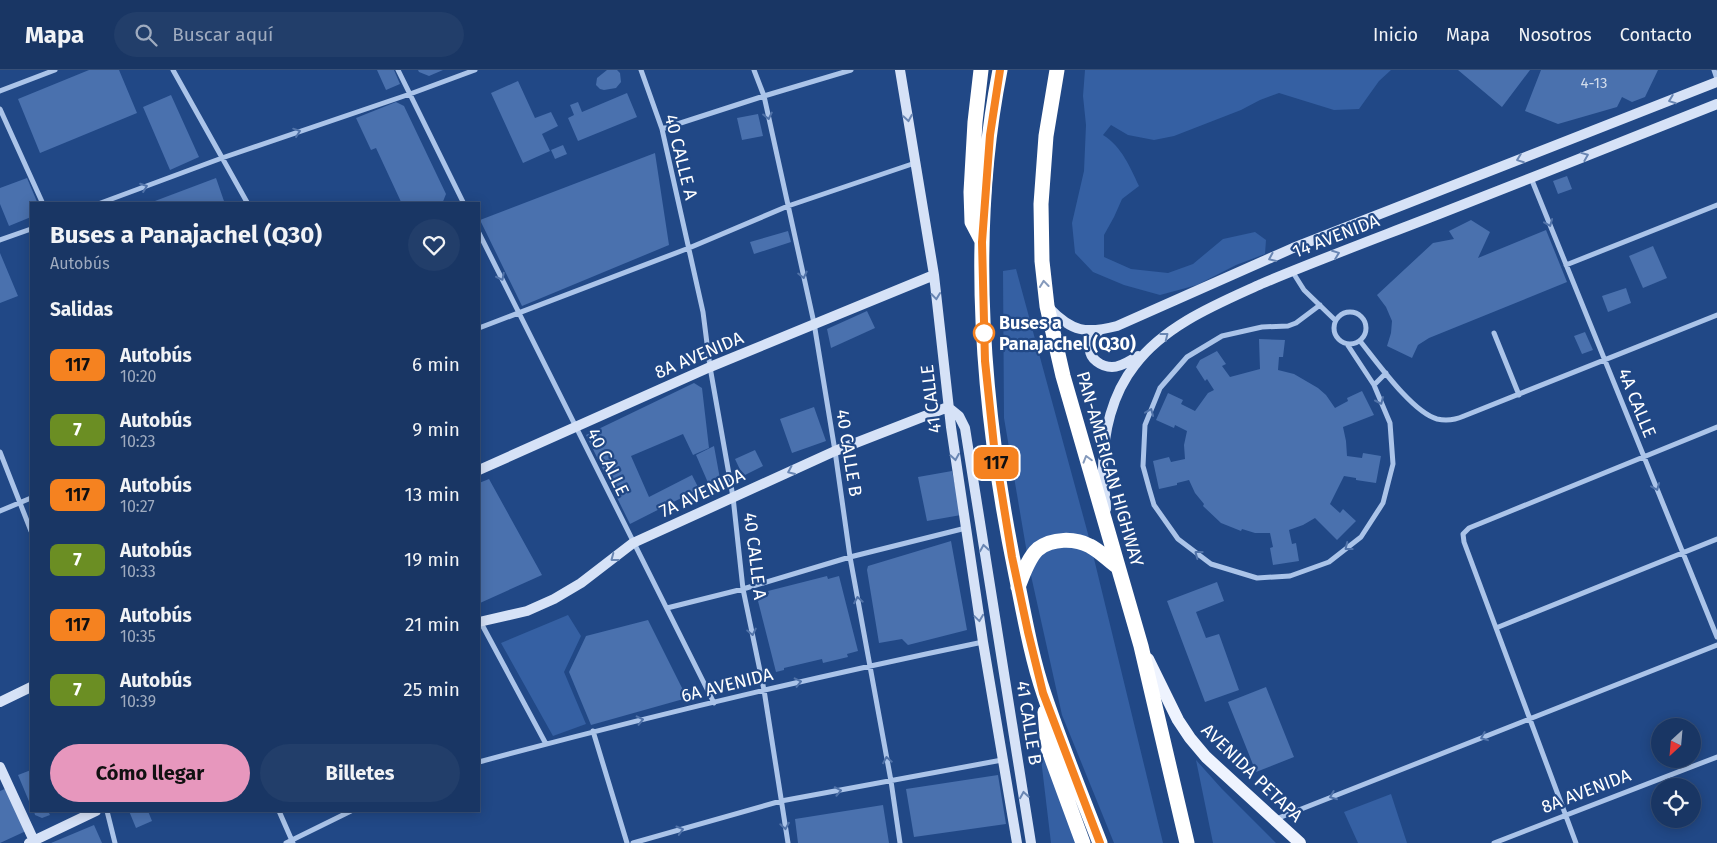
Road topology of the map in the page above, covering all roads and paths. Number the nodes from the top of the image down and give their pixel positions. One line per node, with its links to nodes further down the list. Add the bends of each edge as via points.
1 (55, 70): 14 (street)
2 (173, 70): 20 (street)
3 (398, 70): 15 (street)
4 (475, 70): 15 (street)
5 (642, 70): 19 (street, 40 CALLE A)
6 (754, 70): 16 (street, 40 CALLE B)
7 (851, 70): 16 (street)
8 (900, 70): 21 (main road, 41 CALLE, one-way to 21)
9 (981, 70): 32 (highway, via 971,192 972,222)
10 (1000, 70): 32 (highway, via 990,135)
11 (1057, 70): 37 (highway, PAN-AMERICAN HIGHWAY, one-way to 11, via 1041,204 1046,136)
12 (1714, 70): 13 (street)
13 (1717, 80): 44 (main road, 14 AVENIDA, one-way to 44, via 1293,248)
14 (0, 91)
15 (410, 94): 20 (street, one-way to 15); 26 (street)
16 (764, 96): 19 (street); 28 (street, 40 CALLE B, one-way to 28)
17 (1717, 104): 22 (main road, 14 AVENIDA, one-way to 17)
18 (0, 109): 23 (street)
19 (662, 129): 33 (street, 40 CALLE A)
20 (222, 158): 24 (street, one-way to 20); 25 (street)
21 (915, 163): 28 (street); 36 (main road, 41 CALLE)
22 (1531, 178): 34 (street, 4A CALLE, one-way to 34); 35 (main road, 14 AVENIDA, one-way to 22)
23 (42, 202)
24 (103, 202)
25 (247, 202)
26 (463, 202)
27 (1717, 205): 34 (street)
28 (788, 206): 33 (street); 42 (street, 40 CALLE B, one-way to 42)
29 (30, 229): 31 (street)
30 (480, 235): 39 (street, 40 CALLE, one-way to 39)
31 (0, 240)
32 (982, 242): 73 (highway, via 985,361 1001,493)
33 (689, 248): 39 (street); 50 (street, 40 CALLE A, via 703,312)
34 (1566, 265): 49 (street, 4A CALLE)
35 (1292, 271): 38 (street); 48 (main road, 14 AVENIDA, one-way to 35, via 1200,314)
36 (934, 275): 42 (main road, 8A AVENIDA); 54 (main road, 41 CALLE, one-way to 54)
37 (1046, 306): 44 (main road, 14 AVENIDA, via 1071,327); 65 (highway, PAN-AMERICAN HIGHWAY, one-way to 37)
38 (1320, 306): 41 (street); 52 (street, one-way to 38, via 1390,423 1393,464 1383,503 1361,537 1329,562 1290,576 1257,578 1211,564 1178,539 1154,506 1143,466 1145,425 1160,388 1187,357 1222,336 1288,326)
39 (518, 313): 43 (street); 55 (street, 40 CALLE)
40 (1717, 316): 49 (street)
41 (1335, 320): 46 (street, via 1343,313 1359,314 1366,322 1366,333); 47 (street, via 1335,335)
42 (814, 324): 50 (main road, 8A AVENIDA); 57 (street, 40 CALLE B)
43 (480, 328)
44 (1099, 331): 48 (main road, via 1090,348 1096,361 1104,366 1124,364)
45 (1494, 333): 53 (street)
46 (1360, 341): 47 (street); 51 (street)
47 (1347, 344): 52 (street)
48 (1149, 348): 65 (main road, 14 AVENIDA, via 1119,390 1108,422 1103,470)
49 (1605, 361): 53 (street); 59 (street, 4A CALLE)
50 (710, 368): 55 (main road, 8A AVENIDA); 61 (street, 40 CALLE A)
51 (1386, 373): 52 (street); 53 (street, via 1417,408 1437,419 1458,419)
52 (1374, 385)
53 (1519, 395)
54 (948, 407): 57 (main road, 7A AVENIDA); 66 (main road, 41 CALLE, one-way to 66); 113 (main road, 41 CALLE B, one-way to 54, via 965,428 959,416)
55 (575, 426): 60 (main road, 8A AVENIDA); 69 (street, 40 CALLE)
56 (1717, 427): 59 (street)
57 (836, 451): 61 (main road, 7A AVENIDA, one-way to 61); 71 (street, 40 CALLE B)
58 (0, 452): 63 (street)
59 (1644, 457): 70 (street, 4A CALLE, one-way to 70); 78 (street, via 1469,528 1463,534)
60 (480, 470)
61 (733, 497): 69 (main road, 7A AVENIDA); 74 (street, 40 CALLE A)
62 (30, 498): 63 (street)
63 (19, 502): 64 (street); 67 (street)
64 (0, 511)
65 (1106, 523): 72 (highway, PAN-AMERICAN HIGHWAY)
66 (966, 528): 71 (street); 80 (main road, 41 CALLE, one-way to 80)
67 (30, 529)
68 (1717, 539): 70 (street)
69 (633, 543): 75 (street, 40 CALLE); 76 (main road, 7A AVENIDA, one-way to 76, via 581,583 554,599 527,611)
70 (1683, 553): 78 (street); 79 (street, 4A CALLE)
71 (850, 557): 74 (street); 83 (street, 40 CALLE B, one-way to 71)
72 (1118, 567): 73 (highway, via 1090,546 1070,540 1053,542 1038,550); 82 (highway, PAN-AMERICAN HIGHWAY)
73 (1018, 588): 86 (highway)
74 (743, 589): 75 (street); 85 (street, 40 CALLE A, one-way to 85)
75 (667, 608): 88 (street, 40 CALLE)
76 (480, 620)
77 (480, 622): 91 (street)
78 (1496, 628): 89 (street)
79 (1717, 637)
80 (983, 642): 83 (street, 6A AVENIDA); 93 (main road, 41 CALLE)
81 (1717, 645): 89 (street)
82 (1141, 646): 103 (main road, AVENIDA PETAPA, via 1190,738); 116 (highway, PAN-AMERICAN HIGHWAY)
83 (870, 665): 85 (street, 6A AVENIDA, one-way to 83); 96 (street, 40 CALLE B, one-way to 83)
84 (30, 687): 87 (main road)
85 (764, 690): 88 (street, 6A AVENIDA); 97 (street, 40 CALLE A)
86 (1043, 693): 114 (highway, via 1048,748); 115 (highway)
87 (0, 702)
88 (714, 702): 90 (street, 6A AVENIDA, one-way to 88)
89 (1530, 719): 102 (street); 103 (street, one-way to 103)
90 (593, 731): 91 (street, 6A AVENIDA); 108 (street)
91 (546, 744): 94 (street, 6A AVENIDA)
92 (1717, 758): 102 (street, 8A AVENIDA)
93 (1002, 760): 96 (street); 112 (main road, 41 CALLE)
94 (480, 762)
95 (0, 767): 104 (main road)
96 (891, 781): 97 (street, one-way to 96); 111 (street, 40 CALLE B)
97 (781, 802): 109 (street, one-way to 97); 110 (street, 40 CALLE A, one-way to 110)
98 (94, 812): 104 (main road)
99 (107, 812): 106 (street)
100 (279, 812): 105 (street)
101 (349, 812): 105 (street)
102 (1566, 816): 118 (street, 8A AVENIDA); 119 (street)
103 (1274, 820): 117 (main road, AVENIDA PETAPA)
104 (33, 842)
105 (293, 842): 107 (street)
106 (115, 843)
107 (286, 843)
108 (627, 843)
109 (633, 843)
110 (788, 843)
111 (900, 843)
112 (1017, 843)
113 (1031, 843)
114 (1083, 843)
115 (1100, 843)
116 (1187, 843)
117 (1300, 843)
118 (1494, 843)
119 (1576, 843)

